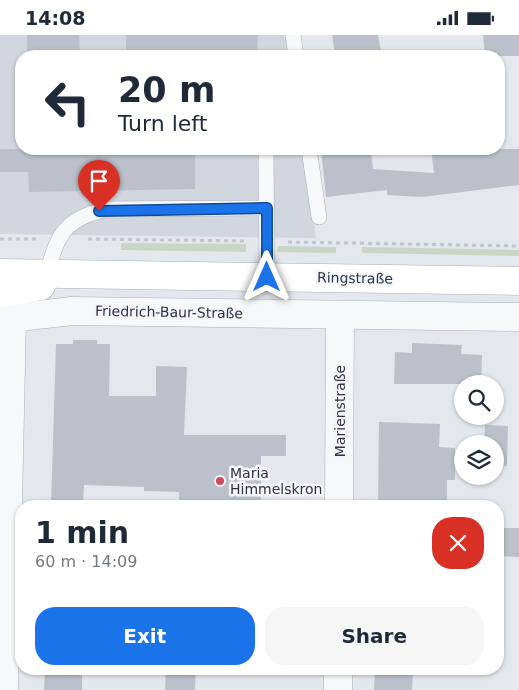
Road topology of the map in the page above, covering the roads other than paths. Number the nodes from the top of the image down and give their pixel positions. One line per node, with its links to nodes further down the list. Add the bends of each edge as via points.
1 (293, 35): 2 (lane)
2 (295, 50)
3 (266, 155): 5 (lane)
4 (310, 155): 6 (lane)
5 (267, 208): 8 (lane); 9 (lane, via 108,209 93,212 71,222 58,239)
6 (319, 217)
7 (0, 273): 9 (main road, Ringstraße)
8 (267, 277): 9 (main road, Ringstraße, via 132,275); 10 (main road, Ringstraße)
9 (45, 280): 11 (main road, Ringstraße)
10 (519, 281)
11 (0, 293)
12 (340, 315): 13 (street, Friedrich-Baur-Straße); 14 (street, Friedrich-Baur-Straße, via 72,311); 15 (street, Marienstraße)
13 (519, 317)
14 (6, 319): 17 (street)
15 (339, 500)
16 (338, 675): 18 (street)
17 (4, 690)
18 (338, 690)

